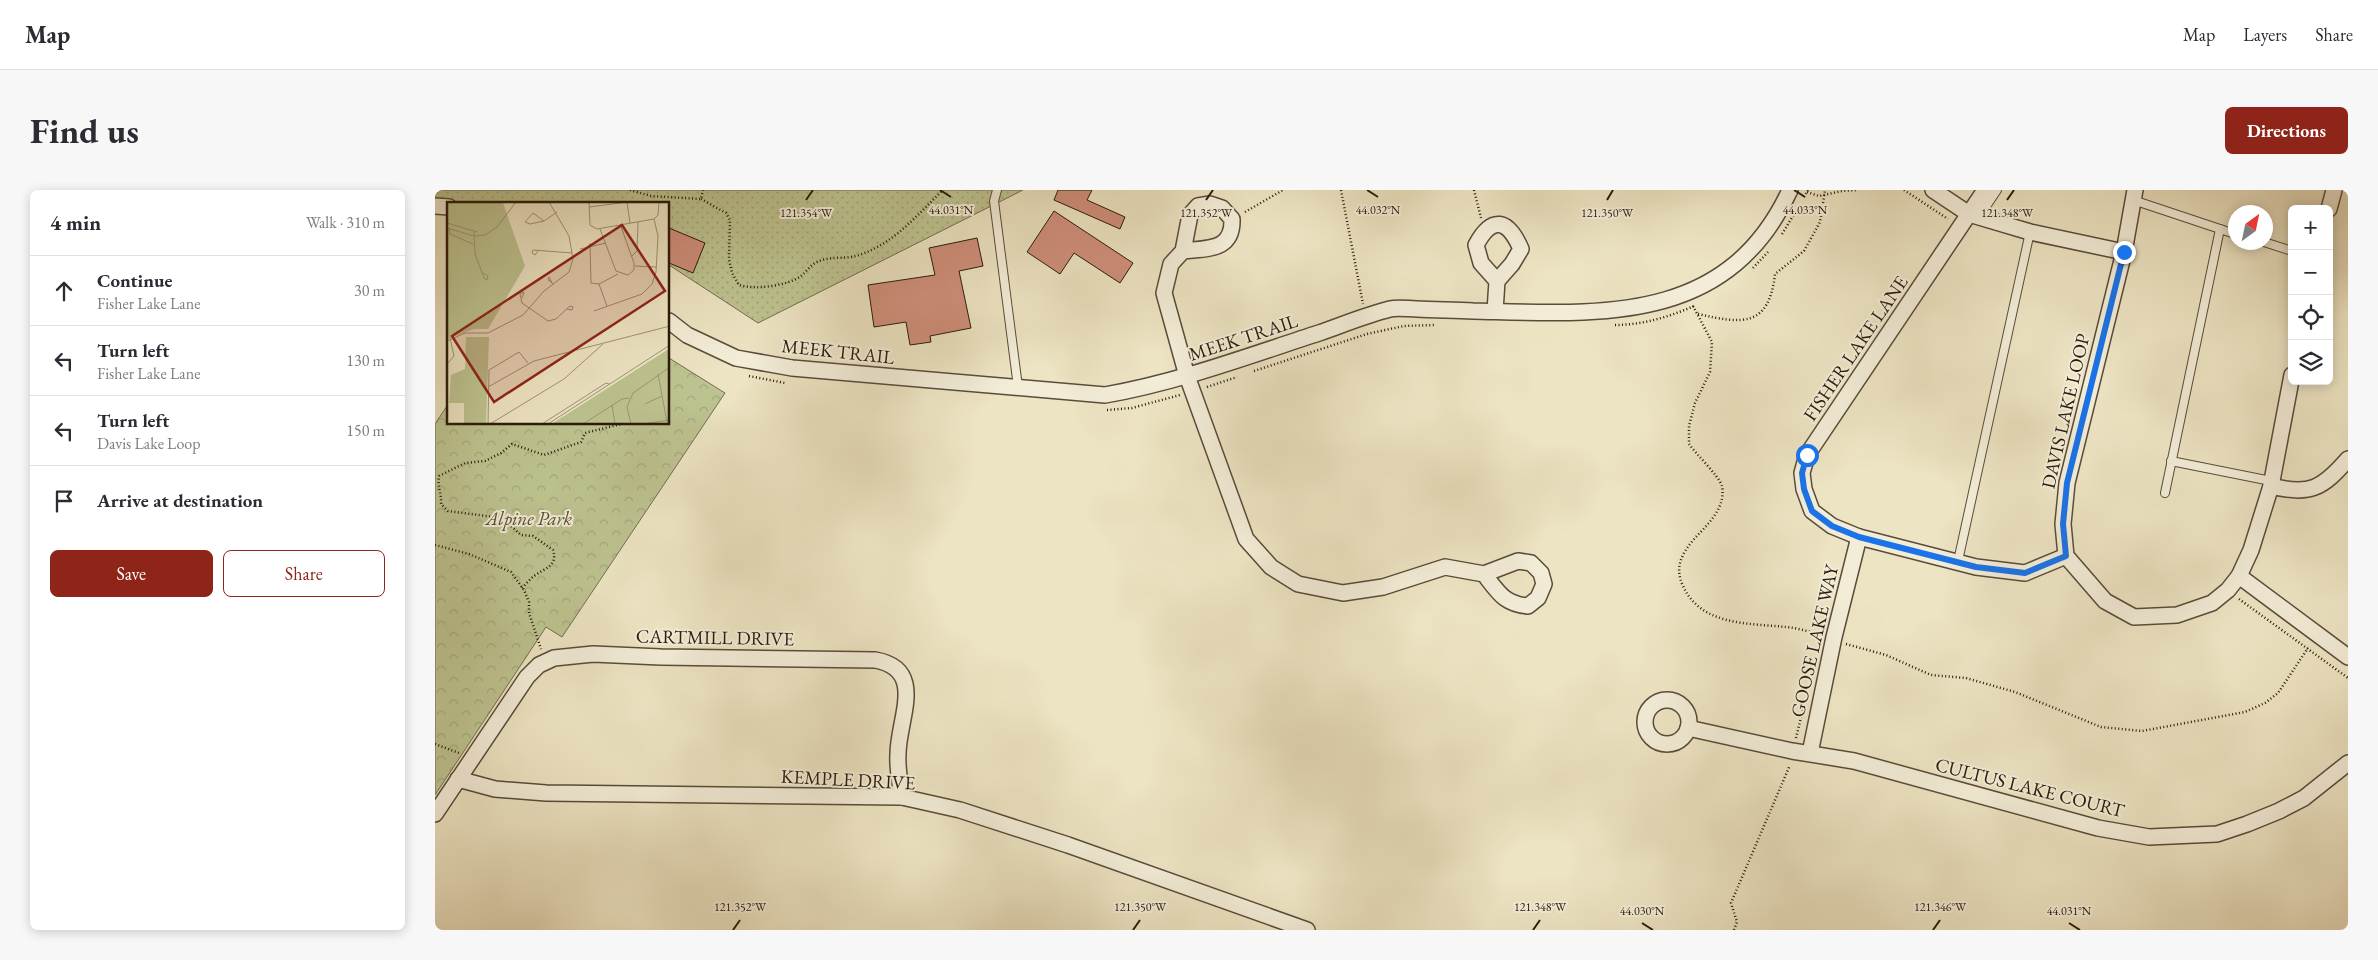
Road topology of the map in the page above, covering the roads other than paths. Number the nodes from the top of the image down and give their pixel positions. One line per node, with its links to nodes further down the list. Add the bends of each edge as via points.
1 (997, 190): 22 (lane, via 994,201)
2 (1790, 190): 18 (street, MEEK TRAIL, via 1757,243 1727,271 1688,293 1648,306 1611,312)
3 (1933, 190): 9 (street)
4 (1985, 190): 9 (street, FISHER LAKE LANE)
5 (1997, 190): 9 (lane, FISHER LAKE LANE)
6 (2334, 190): 8 (street)
7 (2134, 195): 10 (lane); 16 (street, DAVIS LAKE LOOP)
8 (2330, 205)
9 (1968, 212): 12 (street); 27 (street, FISHER LAKE LANE, via 1807,455 1802,473 1812,511 1832,526)
10 (2220, 228): 11 (lane); 24 (lane)
11 (2228, 231)
12 (2029, 232): 16 (street); 29 (lane)
13 (2273, 245): 14 (lane)
14 (2289, 250)
15 (1183, 251): 15 (street, via 1215,247 1226,242 1233,231 1232,218 1222,208 1210,204 1198,206 1190,215); 20 (street, via 1171,264 1164,293)
16 (2124, 252): 28 (street, DAVIS LAKE LOOP, via 2067,483 2063,524)
17 (1497, 281): 17 (street, via 1513,264 1521,248 1514,232 1505,225 1484,230 1476,245 1481,263); 18 (street)
18 (1495, 311): 20 (street, MEEK TRAIL, via 1392,309)
19 (670, 322): 22 (street, MEEK TRAIL, via 687,335 737,358 792,368)
20 (1187, 376): 22 (street, MEEK TRAIL, via 1148,388 1105,395); 30 (street, via 1246,539 1271,567 1298,584 1343,593 1383,587 1445,567)
21 (2290, 385): 25 (street)
22 (1018, 386)
23 (2348, 459): 25 (street, via 2317,488 2293,491)
24 (2171, 462): 25 (lane); 26 (lane)
25 (2271, 484): 31 (street, via 2251,550)
26 (2165, 493)
27 (1859, 537): 29 (street, FISHER LAKE LANE); 34 (street, GOOSE LAKE WAY)
28 (2066, 556): 29 (street, FISHER LAKE LANE, via 2025,573); 31 (street, via 2105,601 2134,617 2177,615 2211,604)
29 (1958, 562)
30 (1484, 574)
31 (2239, 576): 32 (street)
32 (2348, 657)
33 (1688, 728): 34 (street, CULTUS LAKE COURT, via 1792,752)
34 (1810, 753): 35 (street, CULTUS LAKE COURT, via 1853,761 2099,828 2149,837 2217,834 2247,824 2304,798)
35 (2348, 763)
36 (458, 780): 37 (street, KEMPLE DRIVE, via 495,789 546,793); 37 (street, CARTMILL DRIVE, via 527,677 554,658 593,654 661,658 875,660 898,668 905,677 905,711 897,755); 38 (street, CARTMILL DRIVE)
37 (902, 797): 39 (street, KEMPLE DRIVE, via 960,810 1068,845)
38 (435, 814)
39 (1307, 930)

